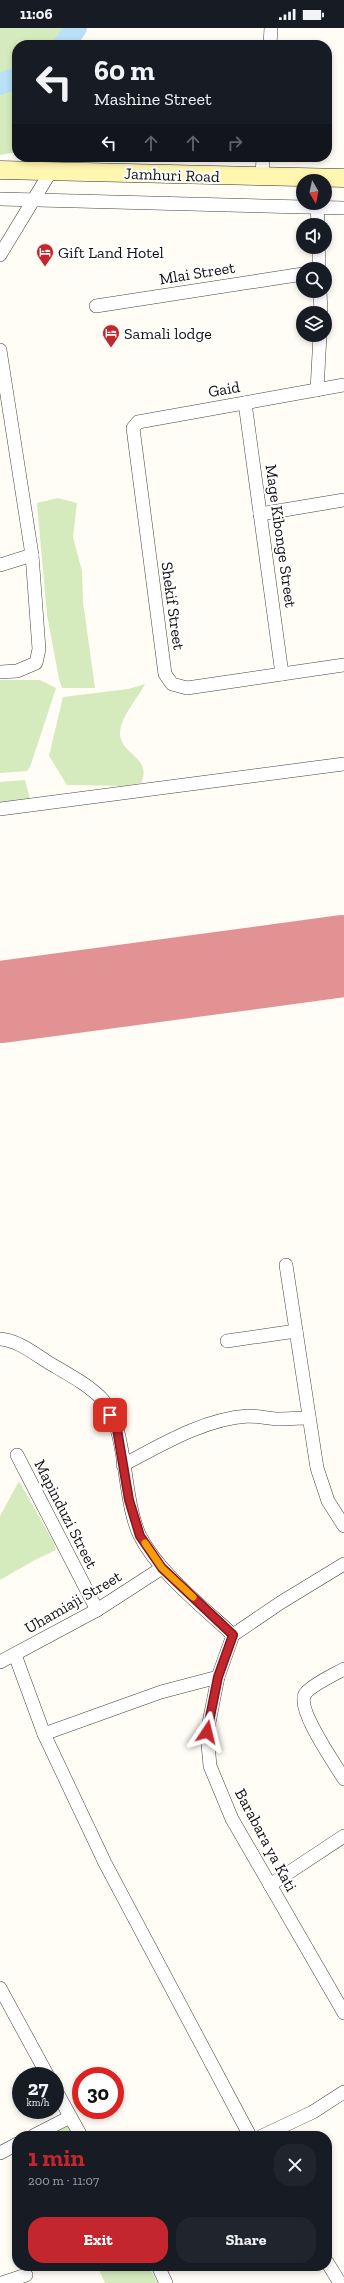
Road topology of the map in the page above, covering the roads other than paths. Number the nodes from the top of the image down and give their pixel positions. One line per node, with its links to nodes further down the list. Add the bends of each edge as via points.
1 (271, 28): 2 (street)
2 (270, 40)
3 (263, 162): 6 (street)
4 (0, 170): 5 (main road, Jamhuri Road)
5 (51, 171): 6 (main road, Jamhuri Road); 10 (street)
6 (262, 178): 8 (main road, Jamhuri Road)
7 (344, 178): 9 (main road, Jamhuri Road)
8 (296, 179)
9 (332, 179)
10 (33, 198): 11 (street); 12 (street); 15 (street)
11 (0, 199)
12 (296, 205)
13 (332, 207): 14 (street)
14 (344, 208)
15 (0, 255)
16 (296, 275): 17 (street, Mlai Street)
17 (96, 306)
18 (320, 342): 21 (street)
19 (0, 350): 26 (street)
20 (344, 385): 21 (street, Gaid)
21 (317, 390): 22 (street, Gaid)
22 (245, 403): 23 (street, Gaid); 25 (street, Mage Kibonge Street)
23 (138, 422): 30 (street, Shekif Street, via 133,428 165,674 172,684 187,688)
24 (344, 500): 25 (street)
25 (260, 514): 30 (street, Mage Kibonge Street)
26 (32, 555): 27 (street); 29 (street, via 39,657 36,663 27,668)
27 (0, 565)
28 (344, 665): 30 (street, Shekif Street)
29 (0, 672)
30 (282, 674)
31 (344, 764): 32 (street)
32 (0, 809)
33 (286, 1265): 34 (street)
34 (296, 1331): 36 (street); 37 (street)
35 (0, 1339): 39 (street, via 14,1342 78,1380 103,1401 117,1429)
36 (227, 1341)
37 (309, 1418): 39 (street, via 275,1419 249,1416 228,1419 179,1437); 40 (street, via 317,1468 328,1501)
38 (17, 1455): 43 (street, Mapinduzi Street)
39 (123, 1465): 41 (street, via 129,1500 140,1536)
40 (344, 1526)
41 (162, 1568): 43 (street, Uhamiaji Street); 44 (street)
42 (343, 1568): 44 (street, via 280,1603)
43 (97, 1610): 45 (street, Uhamiaji Street)
44 (233, 1635): 48 (street, Barabara ya Kati)
45 (15, 1655): 46 (street, Uhamiaji Street); 49 (street)
46 (0, 1662)
47 (344, 1669): 50 (street, via 310,1689 305,1694 304,1702 308,1717)
48 (218, 1677): 49 (street, via 161,1692); 52 (street, Barabara ya Kati, via 207,1732 210,1766 232,1819)
49 (44, 1734): 62 (street, via 105,1863)
50 (344, 1779)
51 (344, 1836): 52 (street)
52 (270, 1885): 54 (street, Barabara ya Kati)
53 (0, 1988): 56 (street)
54 (340, 1998): 55 (street, Barabara ya Kati)
55 (344, 2013)
56 (43, 2067)
57 (344, 2092): 63 (street, via 313,2112)
58 (64, 2106): 59 (street)
59 (70, 2117): 60 (street); 61 (street)
60 (43, 2131)
61 (78, 2131)
62 (247, 2131)
63 (273, 2131)
64 (12, 2147): 65 (street)
65 (0, 2153)
66 (332, 2270): 71 (street)
67 (160, 2271): 70 (street)
68 (29, 2275): 69 (street)
69 (2, 2283)
70 (166, 2283)
71 (340, 2283)

